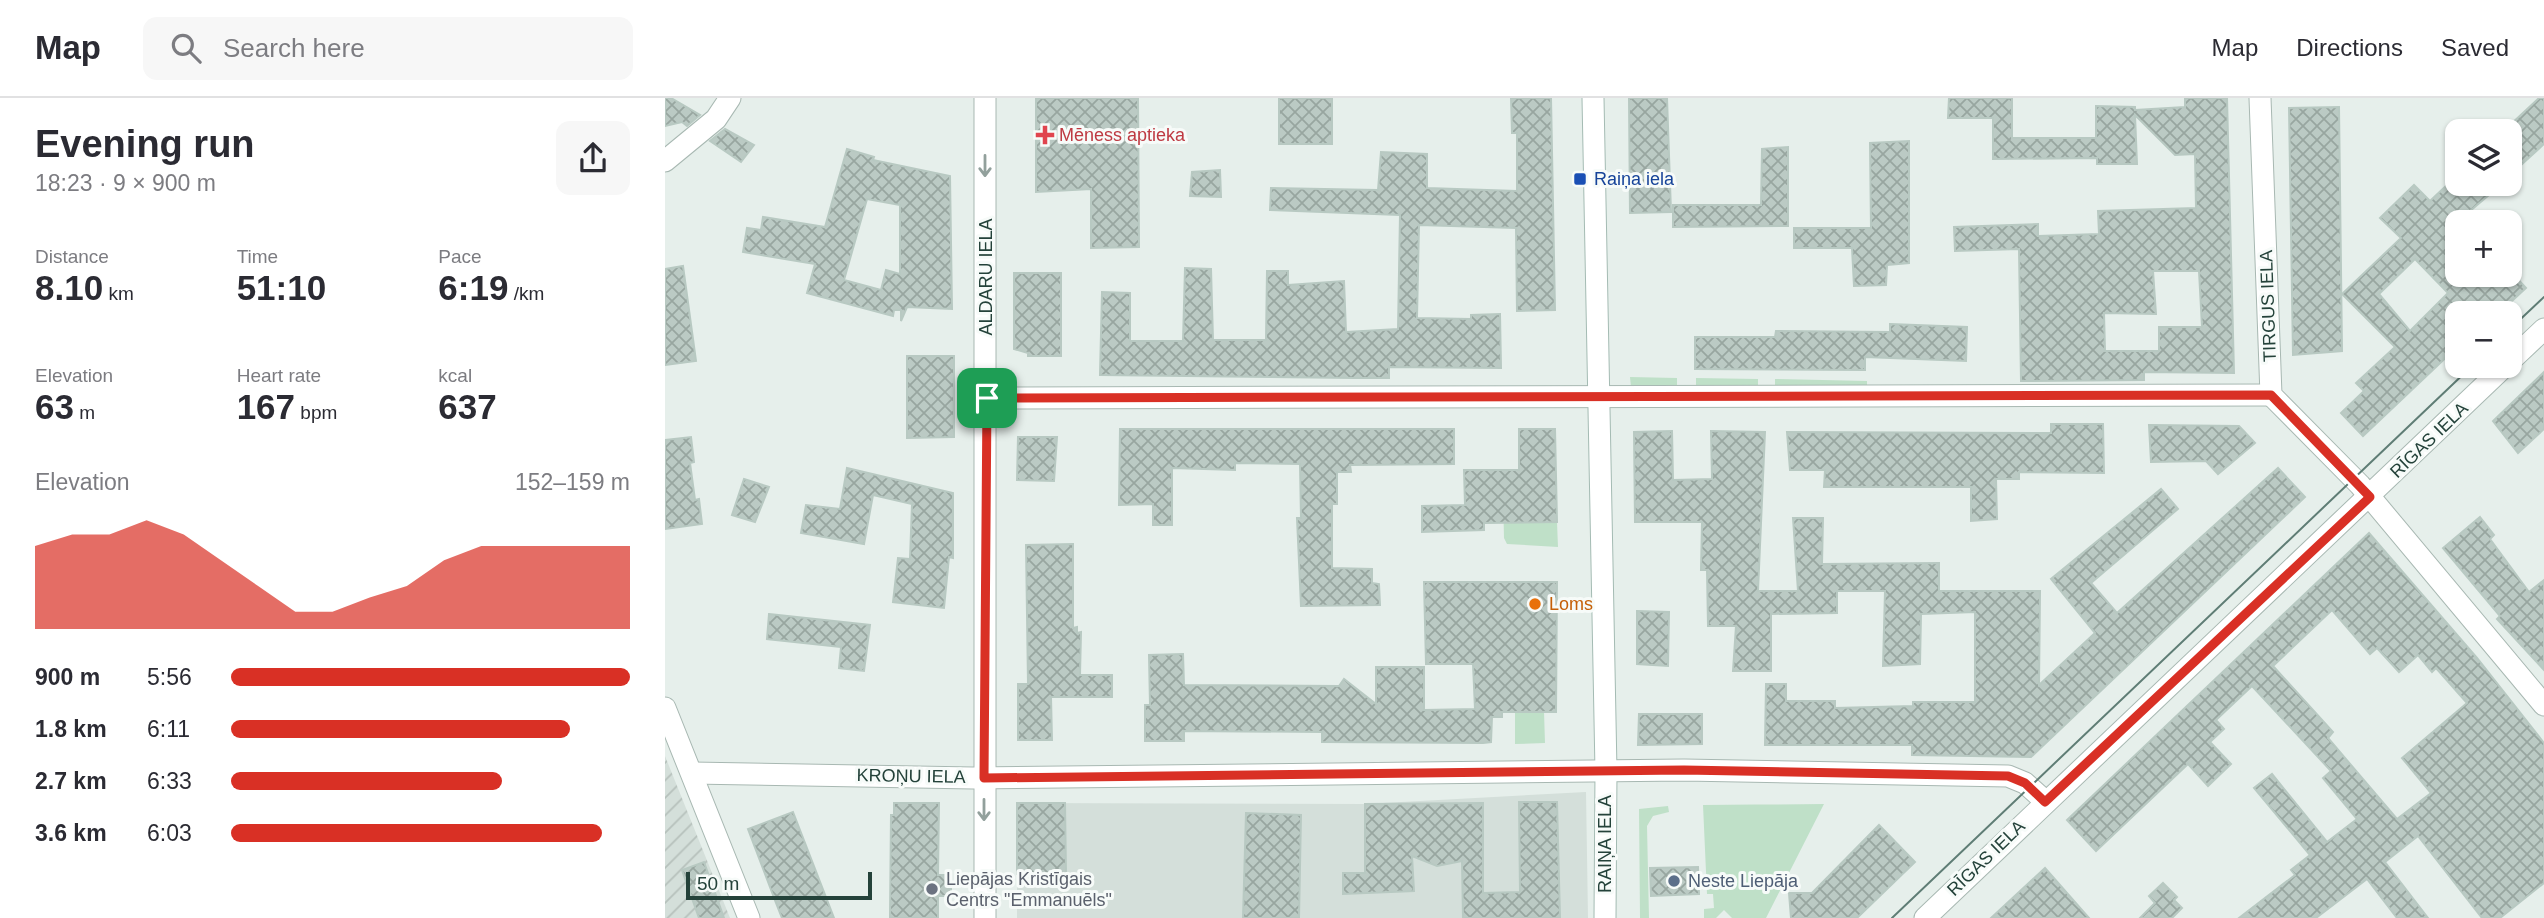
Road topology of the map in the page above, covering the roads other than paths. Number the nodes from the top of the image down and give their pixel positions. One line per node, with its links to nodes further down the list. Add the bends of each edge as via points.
1 (730, 98): 5 (street, via 716,119)
2 (985, 98): 11 (street, ALDARU IELA, one-way to 11)
3 (1593, 98): 10 (street, RAIŅA IELA)
4 (2260, 98): 9 (street, TIRGUS IELA)
5 (665, 161)
6 (2544, 328): 7 (street)
7 (2522, 349)
8 (2493, 378): 12 (street, RĪGAS IELA)
9 (2271, 395): 10 (street); 12 (street)
10 (1598, 396): 11 (street); 15 (street, RAIŅA IELA)
11 (987, 398): 17 (street, ALDARU IELA)
12 (2370, 497): 13 (street); 18 (street, RĪGAS IELA)
13 (2544, 705)
14 (665, 708): 16 (street)
15 (1606, 771): 17 (street, KROŅU IELA); 18 (street, KROŅU IELA, via 2008,776 2025,783); 21 (street, RAIŅA IELA)
16 (692, 773): 17 (street, KROŅU IELA); 19 (street)
17 (984, 778): 20 (street, ALDARU IELA, one-way to 20)
18 (2045, 802): 22 (street, RĪGAS IELA)
19 (749, 918)
20 (985, 918)
21 (1605, 918)
22 (1925, 918)

